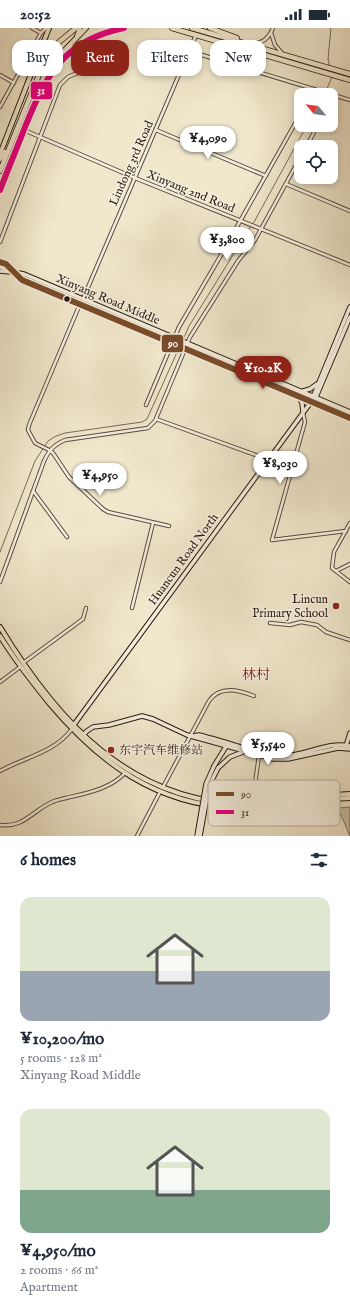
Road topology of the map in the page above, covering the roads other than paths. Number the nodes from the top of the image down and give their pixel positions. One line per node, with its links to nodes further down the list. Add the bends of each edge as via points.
1 (32, 28): 12 (street)
2 (48, 28): 12 (street); 40 (main road)
3 (76, 28): 39 (highway, via 59,42 43,65)
4 (80, 28): 14 (main road)
5 (86, 28): 14 (main road)
6 (124, 28): 23 (highway, via 100,35 78,47)
7 (172, 28): 13 (highway)
8 (192, 28): 19 (highway)
9 (210, 28): 16 (highway)
10 (273, 28): 11 (street)
11 (271, 33): 17 (street); 21 (street, via 274,45)
12 (42, 34): 30 (street)
13 (197, 34): 15 (street, Lindong 3rd Road); 29 (highway)
14 (76, 38): 20 (main road)
15 (195, 40)
16 (244, 40)
17 (265, 40)
18 (266, 48): 19 (highway)
19 (270, 50): 21 (highway)
20 (63, 52)
21 (283, 54): 24 (highway)
22 (202, 55): 31 (street)
23 (63, 59)
24 (350, 74)
25 (0, 75): 30 (street)
26 (48, 76): 36 (highway)
27 (71, 76): 38 (street, via 60,85)
28 (179, 76): 37 (street, Lindong 3rd Road)
29 (350, 80)
30 (14, 83): 34 (street)
31 (311, 88)
32 (338, 97): 33 (street)
33 (350, 100)
34 (0, 107)
35 (294, 126): 44 (street)
36 (24, 130): 38 (street, Xinyang 2nd Road); 47 (highway)
37 (156, 130): 44 (street); 45 (street, Lindong 3rd Road)
38 (40, 137): 45 (street, Xinyang 2nd Road); 51 (street)
39 (10, 146): 41 (highway); 43 (highway)
40 (0, 154)
41 (0, 159)
42 (294, 169): 46 (street)
43 (0, 171)
44 (266, 176): 49 (street)
45 (135, 178): 49 (street, Xinyang 2nd Road); 57 (street, Lindong 3rd Road)
46 (286, 184): 48 (street); 50 (street)
47 (0, 190)
48 (350, 210)
49 (241, 220): 50 (street, Xinyang 2nd Road); 61 (street, via 179,327)
50 (261, 228): 53 (street, Xinyang 2nd Road); 62 (street)
51 (0, 242)
52 (0, 262): 56 (main road, via 6,264)
53 (350, 266)
54 (0, 267): 56 (main road, Xinyang Road Middle)
55 (0, 271): 56 (main road)
56 (13, 272): 57 (main road, Xinyang Road Middle, via 24,274); 58 (main road, Xinyang Road Middle, via 22,280)
57 (83, 299): 61 (main road, Xinyang Road Middle)
58 (80, 304): 63 (main road, Xinyang Road Middle); 77 (street, via 29,425 29,434 34,443)
59 (350, 307): 65 (main road)
60 (350, 317): 66 (main road)
61 (176, 338): 62 (main road, Xinyang Road Middle); 63 (street)
62 (186, 342): 64 (street); 67 (main road, Xinyang Road Middle)
63 (173, 343): 64 (main road, Xinyang Road Middle); 72 (street)
64 (183, 348): 68 (main road, Xinyang Road Middle); 76 (street)
65 (320, 380): 67 (main road, via 312,388); 69 (main road)
66 (321, 385): 69 (main road); 71 (main road, via 320,393)
67 (302, 391): 69 (main road, Xinyang Road Middle)
68 (296, 395): 70 (main road, Xinyang Road Middle); 74 (main road, via 302,403)
69 (315, 397): 70 (main road, Huancun Road North); 71 (main road, Xinyang Road Middle)
70 (311, 402): 74 (main road, Huancun Road North); 75 (main road, Xinyang Road Middle)
71 (326, 402): 73 (main road, Xinyang Road Middle)
72 (146, 405)
73 (350, 412)
74 (303, 413): 78 (main road, Huancun Road North); 79 (street, via 305,422)
75 (350, 418)
76 (156, 419): 77 (street, via 148,428 65,440); 78 (street)
77 (49, 450): 80 (street); 81 (street, via 69,477 99,506 108,512)
78 (268, 461): 79 (street); 99 (main road, Huancun Road North)
79 (291, 472): 84 (street, via 272,540)
80 (33, 491): 85 (street); 88 (street)
81 (153, 523): 83 (street); 91 (street)
82 (350, 524): 84 (street)
83 (169, 526)
84 (346, 531): 87 (street, via 334,552 332,568)
85 (67, 537)
86 (350, 564): 87 (street)
87 (336, 571): 89 (street)
88 (0, 582)
89 (350, 582)
90 (86, 608): 96 (street, via 83,619)
91 (132, 608)
92 (270, 623): 95 (street, via 290,625 301,622 317,625 326,632)
93 (0, 627): 96 (main road)
94 (0, 636): 96 (main road)
95 (350, 640)
96 (21, 665): 97 (street); 99 (main road)
97 (0, 682)
98 (254, 696): 102 (street, via 240,690 218,692 209,701)
99 (73, 727): 101 (main road); 109 (street, via 58,744); 110 (main road, via 103,758)
100 (350, 733): 104 (main road)
101 (83, 735): 102 (main road, via 92,727 142,716); 115 (main road, via 116,763)
102 (191, 736): 103 (main road, via 199,735); 115 (street)
103 (228, 747): 104 (main road, via 281,756 332,746); 105 (main road); 106 (main road); 108 (main road)
104 (349, 747): 107 (main road, via 288,759)
105 (245, 751): 106 (main road); 107 (main road)
106 (230, 756): 108 (main road)
107 (259, 756): 113 (street)
108 (216, 767): 111 (main road, bridge); 112 (main road, bridge)
109 (0, 771)
110 (125, 773): 115 (main road); 123 (street, via 109,785 52,802 14,826)
111 (208, 780)
112 (211, 780)
113 (256, 780)
114 (208, 781): 125 (main road, bridge)
115 (161, 790): 121 (main road); 122 (main road); 124 (street)
116 (208, 792): 126 (main road, bridge)
117 (350, 794): 118 (main road)
118 (340, 795)
119 (350, 798): 120 (main road)
120 (340, 799)
121 (208, 801)
122 (208, 804)
123 (0, 825)
124 (138, 836)
125 (197, 836)
126 (200, 836)

